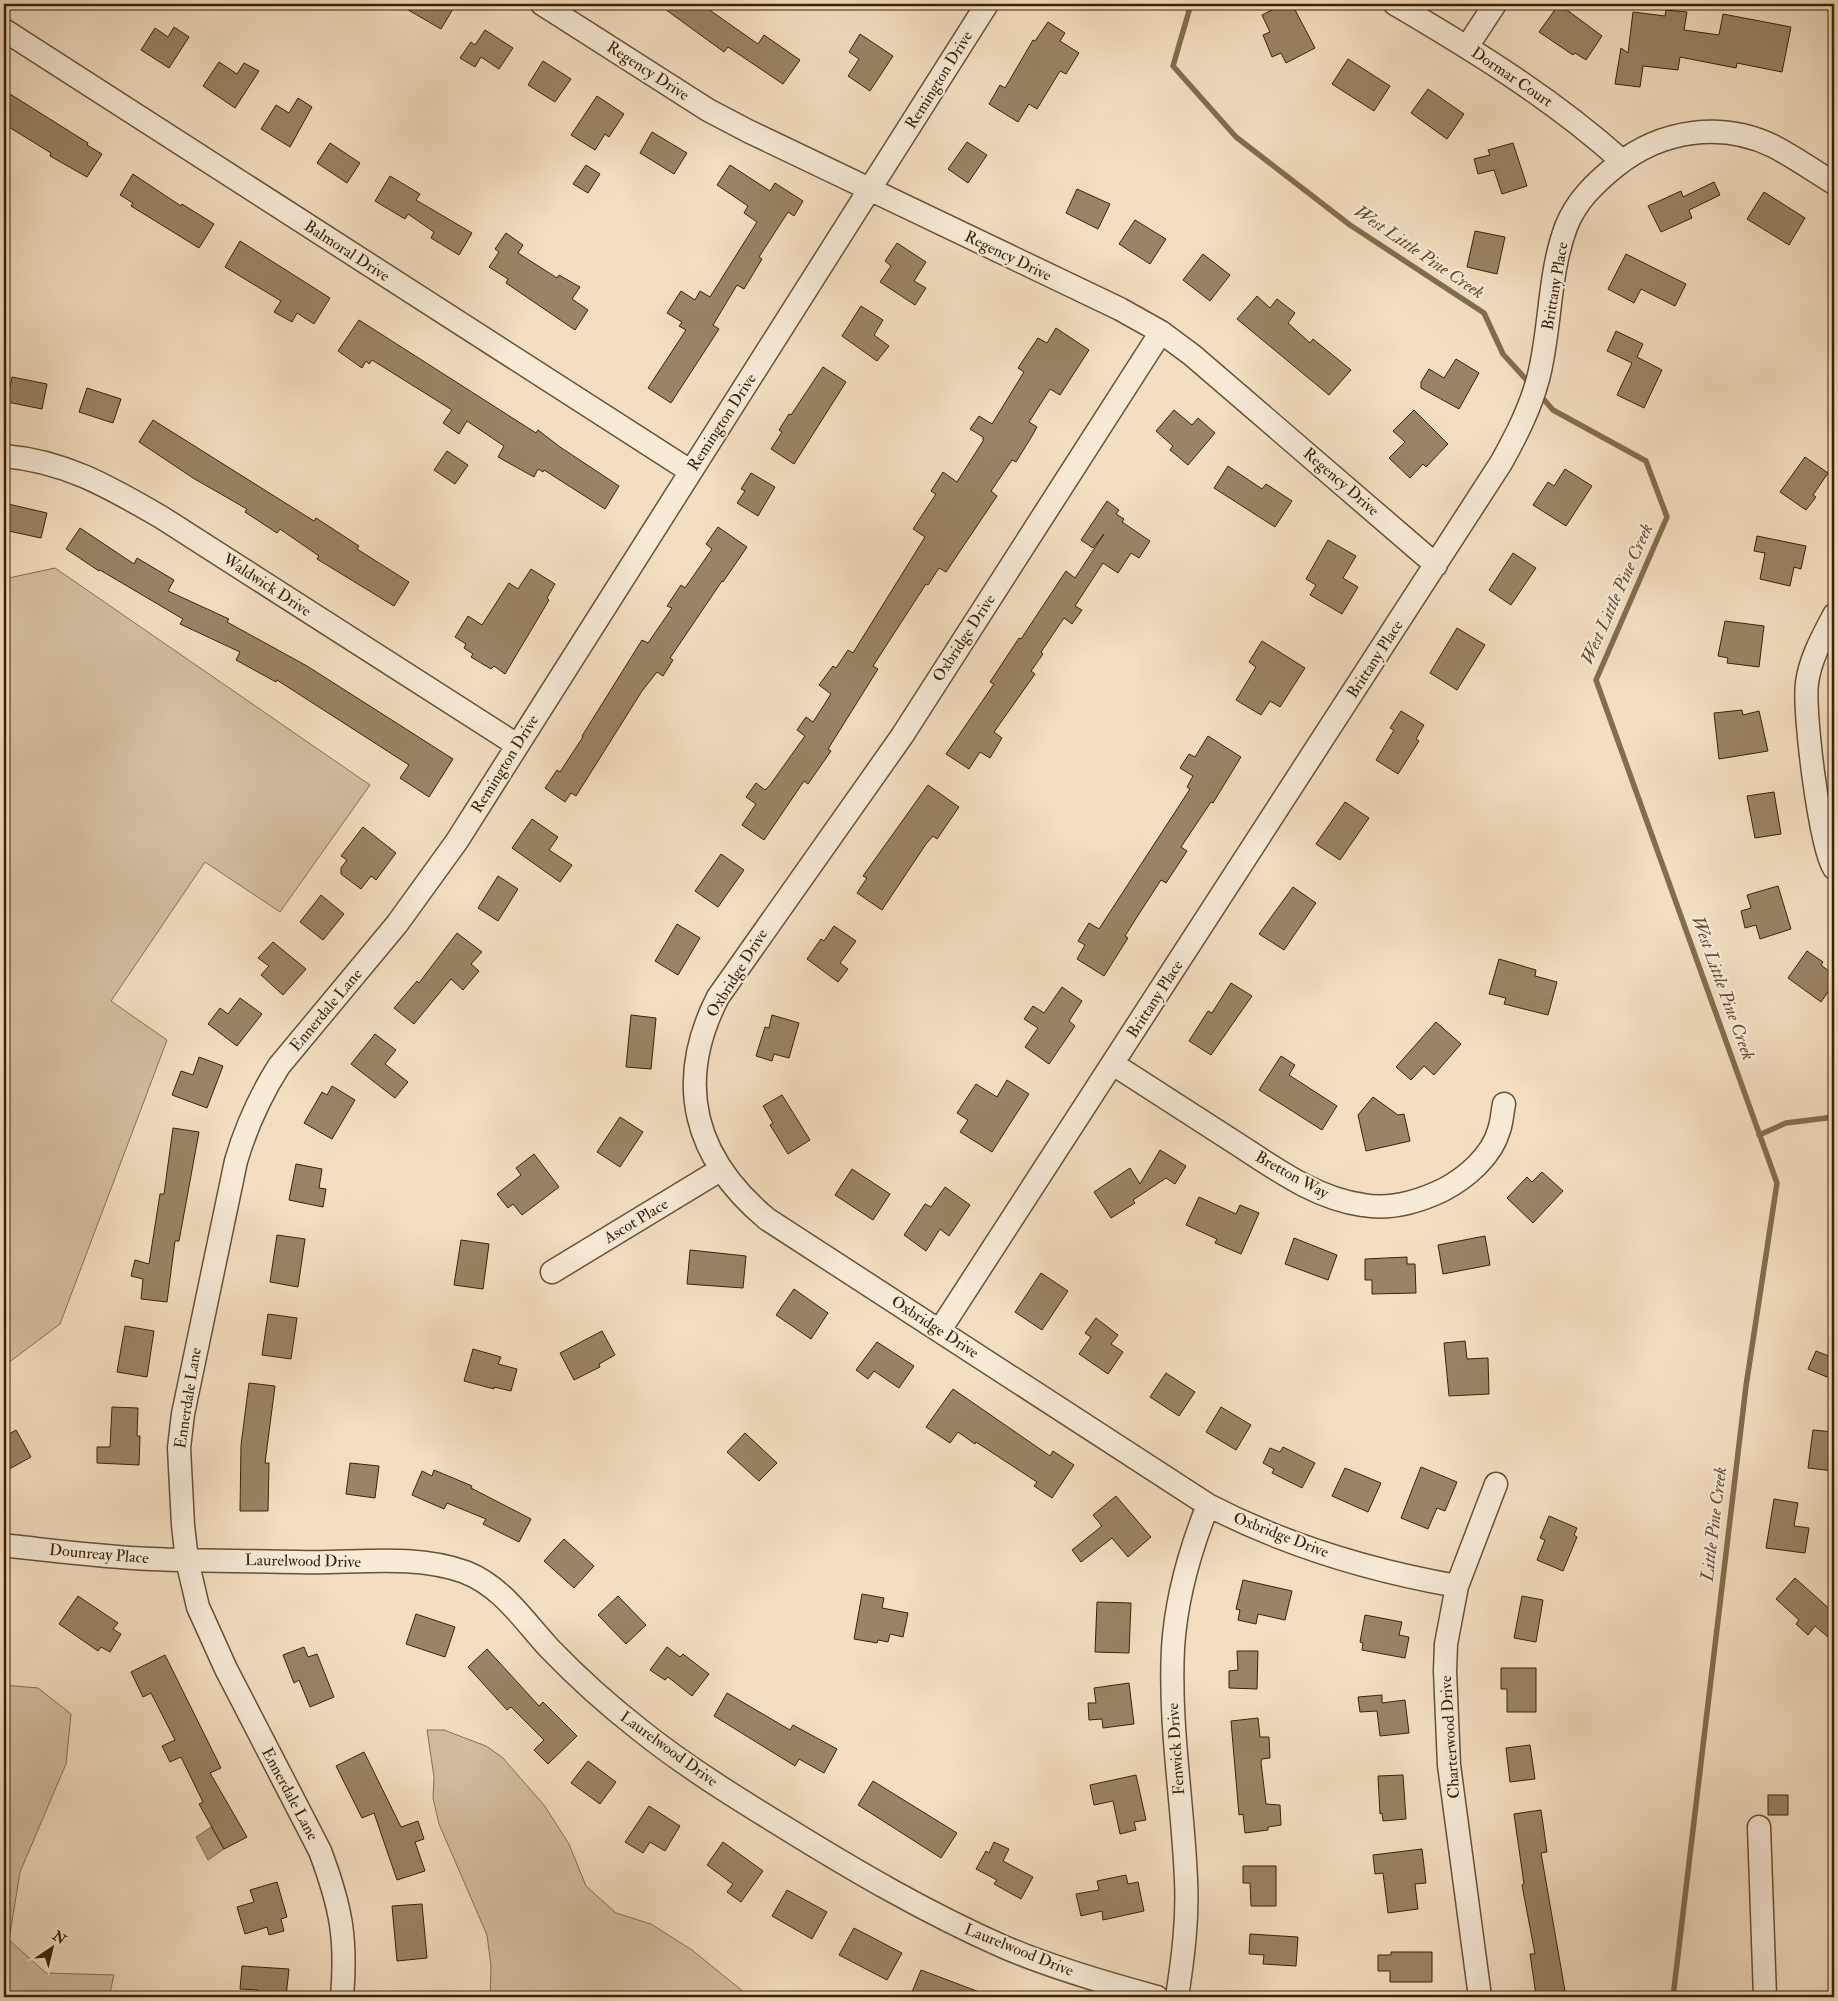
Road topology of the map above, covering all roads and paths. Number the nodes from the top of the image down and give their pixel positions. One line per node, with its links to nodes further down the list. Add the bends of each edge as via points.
1 (542, 4): 9 (street, Regency Drive, via 708,110)
2 (987, 4): 9 (street, Remington Drive)
3 (1395, 4): 6 (street, Dormar Court)
4 (1495, 4): 6 (street)
5 (4, 30): 12 (street, Balmoral Drive)
6 (1467, 47): 7 (street, Dormar Court, via 1542,96)
7 (1622, 161): 8 (street, Brittany Place, via 1651,144 1677,135 1726,132 1772,146); 13 (street, Brittany Place, via 1584,196 1566,227 1556,263 1534,390 1502,463)
8 (1834, 183)
9 (871, 190): 10 (street, Regency Drive, via 1120,309); 12 (street, Remington Drive)
10 (1161, 332): 13 (street, Regency Drive, via 1227,383); 20 (street, Oxbridge Drive, via 902,736 718,997 698,1048 694,1088 700,1128)
11 (4, 456): 15 (street, Waldwick Drive, via 47,462 106,485)
12 (690, 471): 15 (street, Remington Drive)
13 (1436, 565): 18 (street, Brittany Place)
14 (1834, 615): 17 (street, via 1809,670 1805,696 1825,846)
15 (517, 745): 16 (street, Remington Drive)
16 (457, 841): 26 (street, Ennerdale Lane, via 397,924 279,1066 245,1132 236,1161 183,1414 179,1448)
17 (1834, 868)
18 (1113, 1064): 19 (street, Bretton Way, via 1289,1177 1328,1196 1364,1206 1399,1205 1454,1184 1492,1146 1499,1131); 22 (street, Brittany Place)
19 (1504, 1104)
20 (720, 1170): 21 (street, Ascot Place); 22 (street, Oxbridge Drive, via 767,1219)
21 (552, 1272)
22 (940, 1330): 24 (street, Oxbridge Drive)
23 (1496, 1484): 27 (street, Charterwood Drive)
24 (1208, 1505): 27 (street, Oxbridge Drive, via 1310,1548 1371,1567); 31 (street, Fenwick Drive, via 1193,1547 1173,1647 1172,1694 1186,1882 1184,1948)
25 (10, 1546): 26 (street, Dounreay Place)
26 (187, 1560): 29 (street, Ennerdale Lane, via 198,1607 209,1634 320,1851 332,1883 342,1921); 30 (street, Laurelwood Drive, via 409,1562 446,1567 478,1578 513,1604 547,1646 614,1709 682,1762 751,1807 894,1893 1004,1947 1080,1975)
27 (1457, 1586): 32 (street, Charterwood Drive, via 1446,1644 1446,1717 1449,1765)
28 (1758, 1827): 33 (street)
29 (342, 1997)
30 (1156, 1997)
31 (1177, 1997)
32 (1480, 1997)
33 (1765, 1997)

